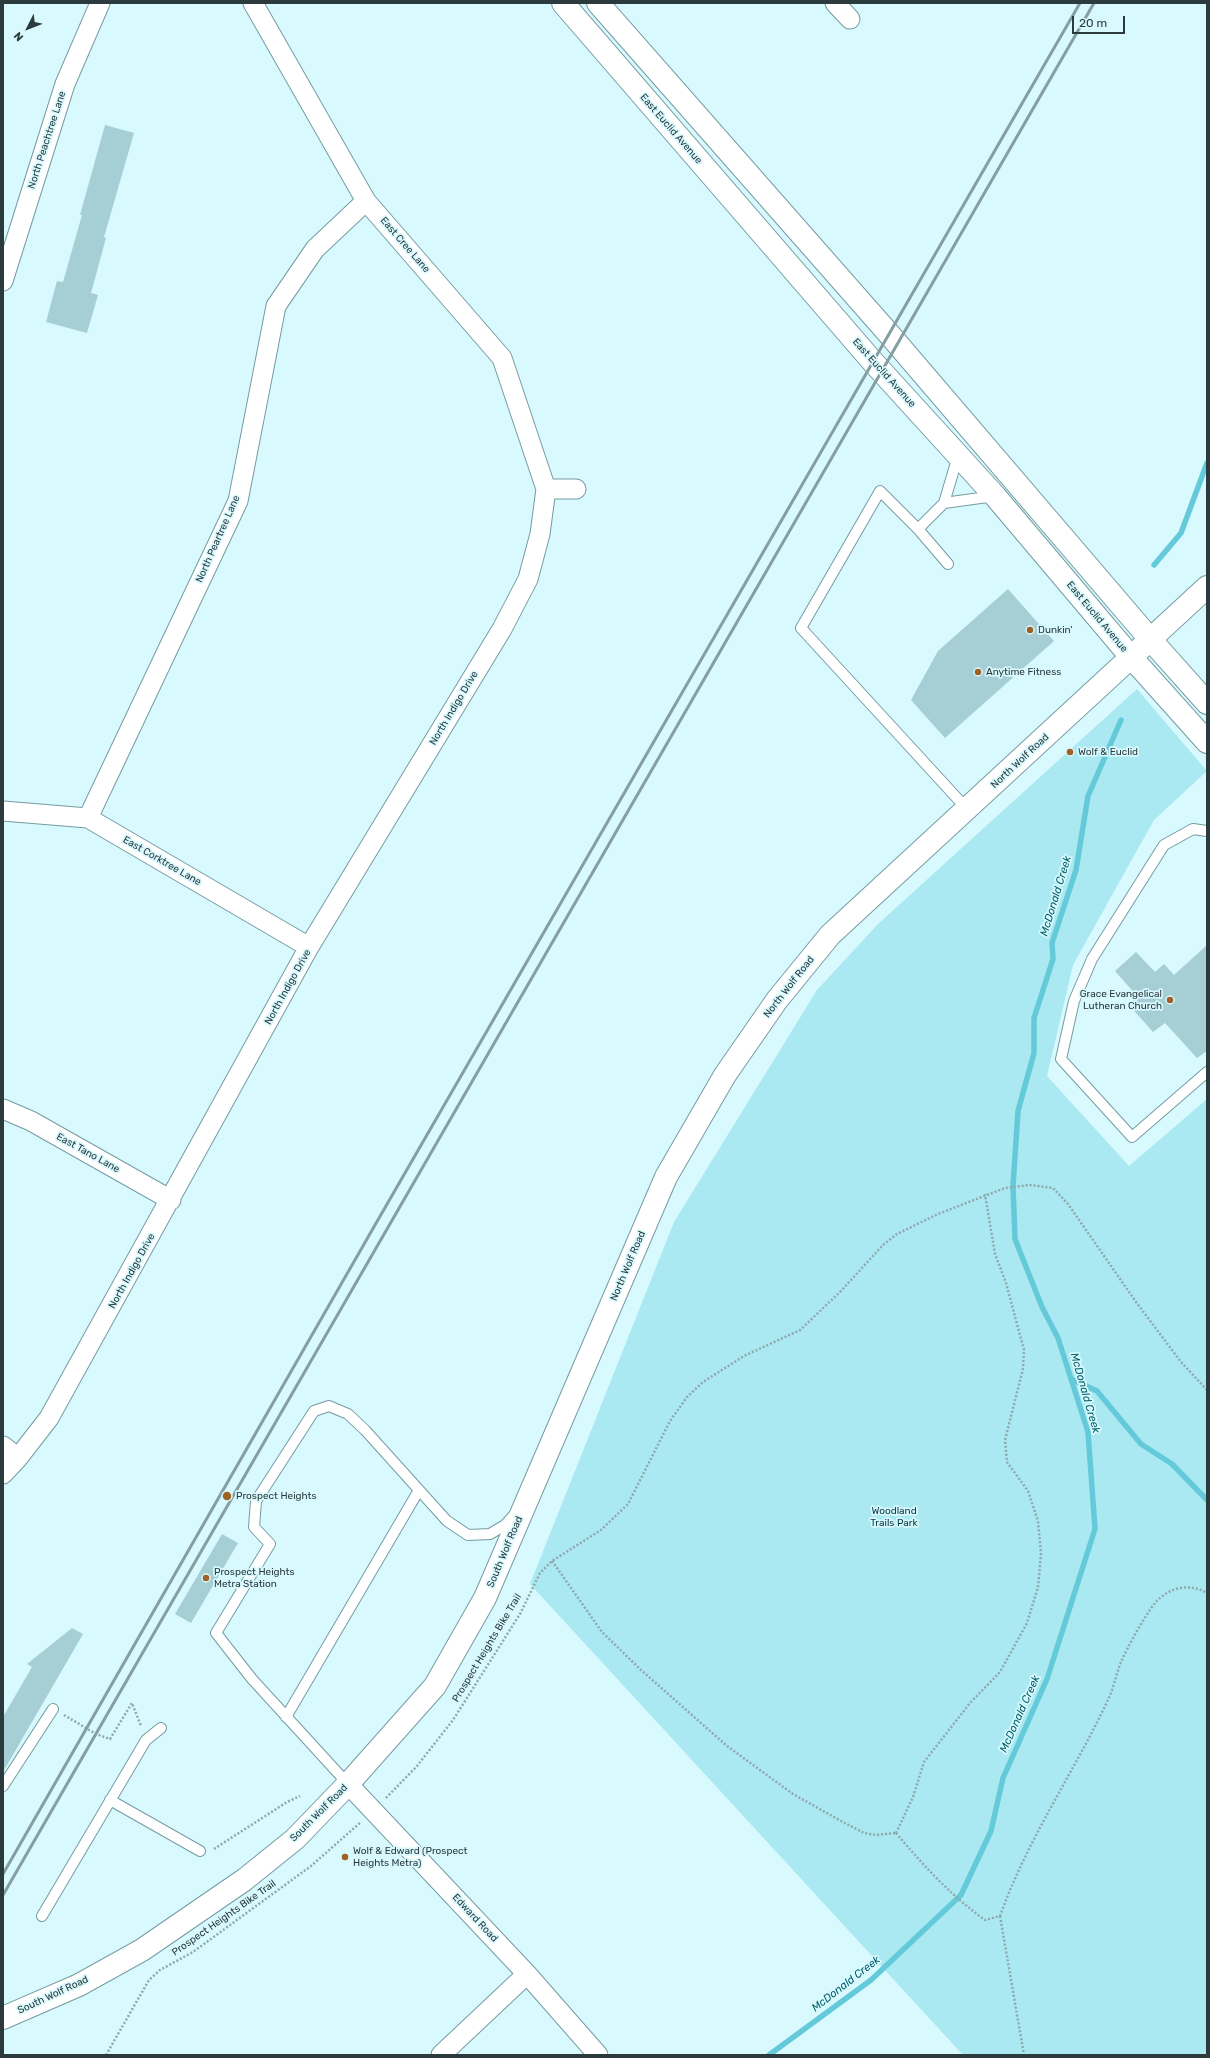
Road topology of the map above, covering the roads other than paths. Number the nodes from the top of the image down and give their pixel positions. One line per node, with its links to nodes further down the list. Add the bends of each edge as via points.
1 (100, 3): 8 (street, North Peachtree Lane, via 65,84)
2 (253, 3): 7 (street, East Cree Lane)
3 (563, 3): 9 (main road, East Euclid Avenue, via 868,356)
4 (598, 3): 17 (main road, via 890,334)
5 (835, 3): 6 (street)
6 (850, 19)
7 (366, 201): 11 (street, East Cree Lane, via 502,358); 23 (street, North Peartree Lane, via 315,249 276,306 238,501)
8 (3, 281)
9 (958, 456): 12 (main road, East Euclid Avenue); 13 (lane)
10 (576, 488): 11 (street)
11 (546, 489): 25 (street, North Indigo Drive, via 540,534 528,579 510,615)
12 (995, 496): 13 (lane); 18 (main road, East Euclid Avenue)
13 (944, 504): 14 (lane)
14 (918, 529): 15 (lane); 21 (lane, via 880,491 802,628)
15 (948, 564)
16 (1207, 587): 17 (main road, North Wolf Road)
17 (1150, 639): 18 (main road, North Wolf Road); 19 (main road)
18 (1131, 657): 20 (main road, East Euclid Avenue); 21 (main road, North Wolf Road)
19 (1207, 703)
20 (1207, 742)
21 (967, 809): 33 (main road, North Wolf Road, via 830,935 777,1000 724,1076 666,1177)
22 (3, 811): 23 (street, East Corktree Lane)
23 (88, 818): 25 (street, East Corktree Lane)
24 (1207, 831): 26 (lane, via 1193,829 1164,844 1092,959 1074,1001 1061,1059 1132,1137)
25 (309, 947): 28 (street, North Indigo Drive)
26 (1207, 1072)
27 (3, 1109): 28 (street, East Tano Lane)
28 (171, 1200): 30 (street, North Indigo Drive, via 49,1418)
29 (3, 1446): 30 (street)
30 (18, 1458): 31 (street, North Indigo Drive)
31 (3, 1474)
32 (419, 1490): 33 (lane, via 447,1521 468,1535 490,1534 505,1525); 35 (lane); 35 (lane, via 348,1414 329,1406 314,1411 256,1501 254,1527 270,1544 216,1633)
33 (527, 1501): 37 (main road, South Wolf Road, via 485,1598 435,1686)
34 (53, 1709): 38 (lane)
35 (286, 1717): 37 (lane)
36 (161, 1728): 39 (lane, via 146,1740)
37 (348, 1784): 42 (street, Edward Road); 43 (main road, South Wolf Road, via 294,1839 244,1880 142,1950 79,1985)
38 (3, 1786)
39 (110, 1800): 40 (lane); 41 (lane)
40 (200, 1851)
41 (42, 1916)
42 (527, 1974): 44 (street); 45 (street, Edward Road)
43 (3, 2018)
44 (441, 2055)
45 (598, 2055)

